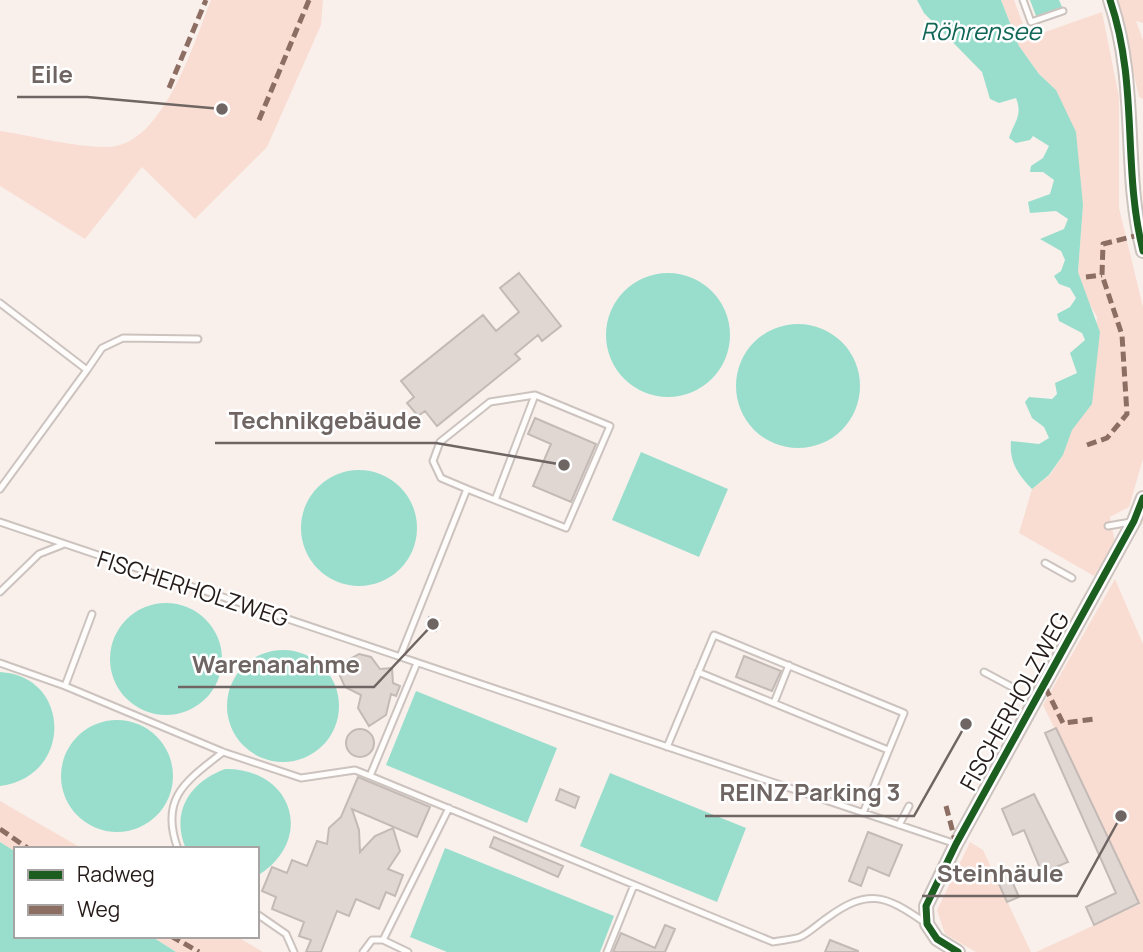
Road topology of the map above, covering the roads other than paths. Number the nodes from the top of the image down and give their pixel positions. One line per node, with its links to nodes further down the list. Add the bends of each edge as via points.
1 (1023, 0): 3 (lane, via 1031,22)
2 (1110, 0): 4 (street, via 1125,50 1135,221)
3 (1063, 11)
4 (1143, 251)
5 (0, 303): 7 (lane)
6 (198, 339): 7 (lane, via 123,338 102,348)
7 (87, 370): 9 (lane)
8 (535, 395): 10 (lane, via 490,402 440,442 433,461 441,478); 12 (lane); 12 (lane, via 610,426 566,528)
9 (0, 489)
10 (467, 489): 12 (lane); 21 (lane)
11 (1143, 498): 13 (street, FISCHERHOLZWEG)
12 (495, 500)
13 (1134, 521): 15 (lane); 38 (street, FISCHERHOLZWEG)
14 (0, 523): 16 (lane, FISCHERHOLZWEG)
15 (1108, 526)
16 (62, 545): 19 (lane, via 39,554); 21 (lane, FISCHERHOLZWEG)
17 (1045, 563): 18 (lane)
18 (1072, 578)
19 (0, 592)
20 (92, 614): 27 (lane)
21 (400, 657): 23 (lane, FISCHERHOLZWEG)
22 (0, 663): 27 (lane)
23 (417, 663): 30 (lane, FISCHERHOLZWEG); 33 (lane)
24 (789, 665): 25 (lane, via 714,635); 29 (lane); 31 (lane, via 904,713)
25 (698, 672): 29 (lane); 30 (lane)
26 (984, 672): 28 (lane)
27 (65, 686): 32 (lane)
28 (1012, 687)
29 (774, 703): 31 (lane)
30 (667, 747): 36 (lane, FISCHERHOLZWEG)
31 (888, 750): 36 (lane)
32 (223, 752): 33 (lane, via 301,778 355,770); 39 (lane, via 184,783 176,799 170,814)
33 (370, 776): 35 (lane)
34 (909, 806): 37 (lane)
35 (449, 808): 40 (lane); 43 (lane)
36 (863, 813): 37 (lane, FISCHERHOLZWEG)
37 (900, 825): 38 (lane, FISCHERHOLZWEG)
38 (956, 844): 42 (street, FISCHERHOLZWEG, via 926,906)
39 (178, 847)
40 (634, 885): 42 (lane, via 773,942 801,936 863,897 898,904); 47 (lane)
41 (259, 915): 44 (lane, via 286,934)
42 (927, 924): 48 (street, via 937,939)
43 (383, 940): 45 (lane, via 372,940); 46 (lane)
44 (294, 952)
45 (363, 952)
46 (408, 952)
47 (607, 952)
48 (958, 952)

